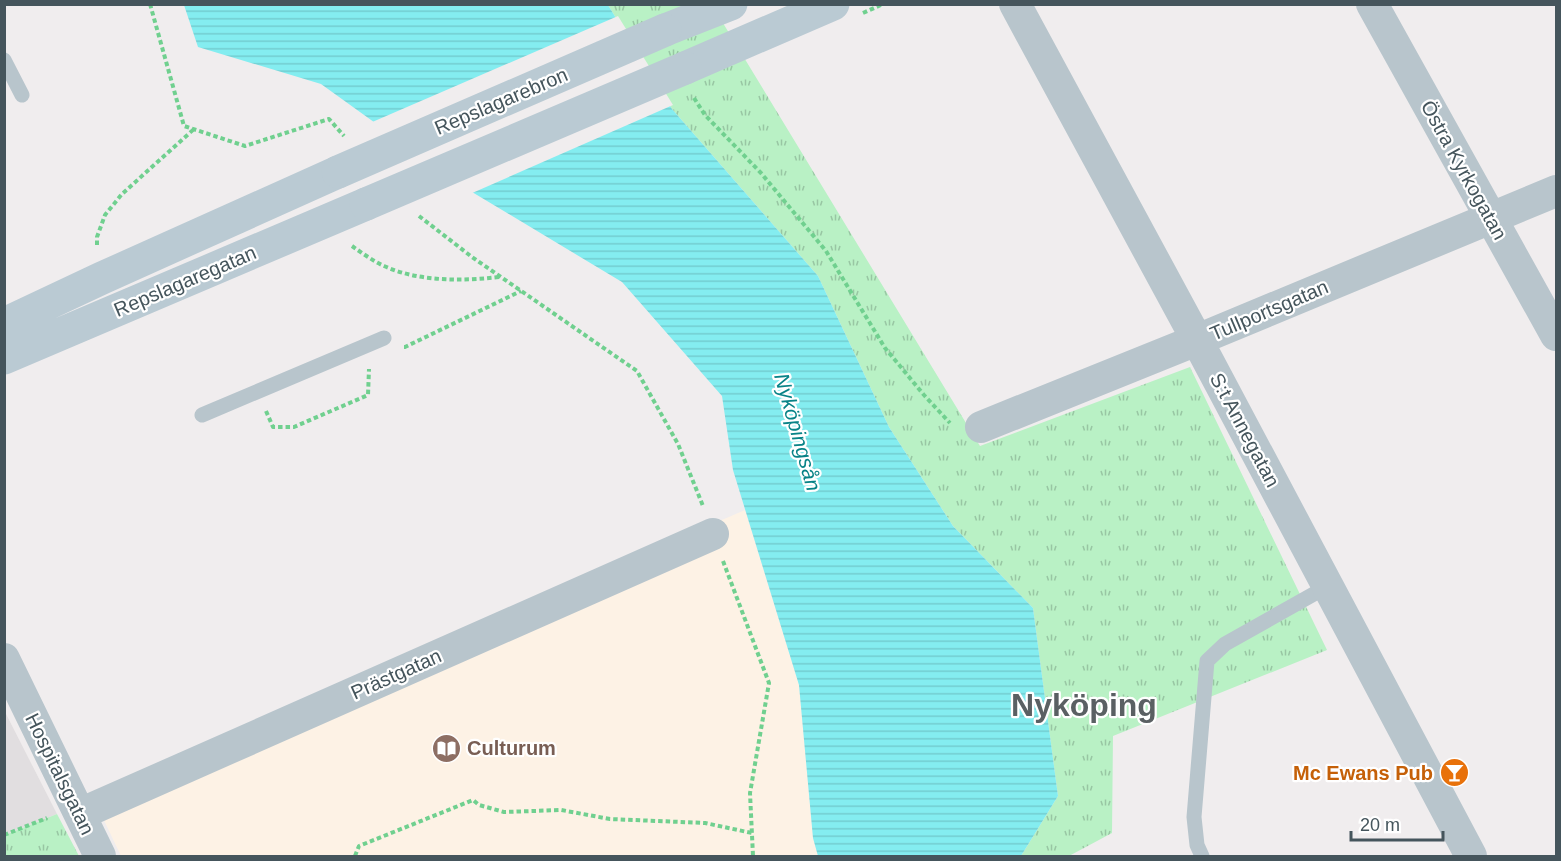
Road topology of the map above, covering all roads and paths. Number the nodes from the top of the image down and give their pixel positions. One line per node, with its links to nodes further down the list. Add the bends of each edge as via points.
1 (150, 4): 10 (path, via 184,126)
2 (731, 4): 11 (main road, Repslagarebron, bridge)
3 (833, 4): 7 (main road)
4 (1015, 4): 22 (street, S:t Annegatan)
5 (1372, 4): 14 (street, Östra Kyrkogatan)
6 (4, 60): 8 (lane)
7 (689, 83): 24 (main road, Repslagaregatan, bridge, via 366,204); 27 (path, via 705,115 761,173 826,251 885,348 924,395 948,423)
8 (15, 91)
9 (329, 119): 10 (path, via 245,146)
10 (194, 129): 16 (path, via 122,194 105,215)
11 (338, 172): 20 (main road, Repslagaregatan)
12 (1557, 191): 14 (street, Tullportsgatan)
13 (419, 216): 17 (path)
14 (1490, 218): 21 (street, Östra Kyrkogatan); 22 (street, Tullportsgatan)
15 (352, 246): 18 (path, via 384,266 417,277 472,280)
16 (96, 254)
17 (472, 257)
18 (501, 276)
19 (522, 291): 23 (path, via 405,347)
20 (4, 324)
21 (1557, 335)
22 (1197, 340): 27 (street, Tullportsgatan); 29 (street, S:t Annegatan)
23 (377, 341): 25 (lane); 25 (path, via 368,395 294,427 273,427)
24 (4, 358)
25 (256, 392): 26 (lane)
26 (202, 415)
27 (981, 427)
28 (713, 534): 31 (street, Prästgatan)
29 (1328, 586): 36 (lane, via 1225,644 1207,661 1194,817); 37 (street, S:t Annegatan)
30 (4, 659): 31 (street, Hospitalsgatan)
31 (80, 814): 33 (path, via 57,814); 34 (street, Hospitalsgatan)
32 (752, 833): 35 (path, via 705,823 610,819 561,810 504,812 472,800 359,846)
33 (4, 835)
34 (100, 856)
35 (356, 856)
36 (1202, 856)
37 (1471, 856)

